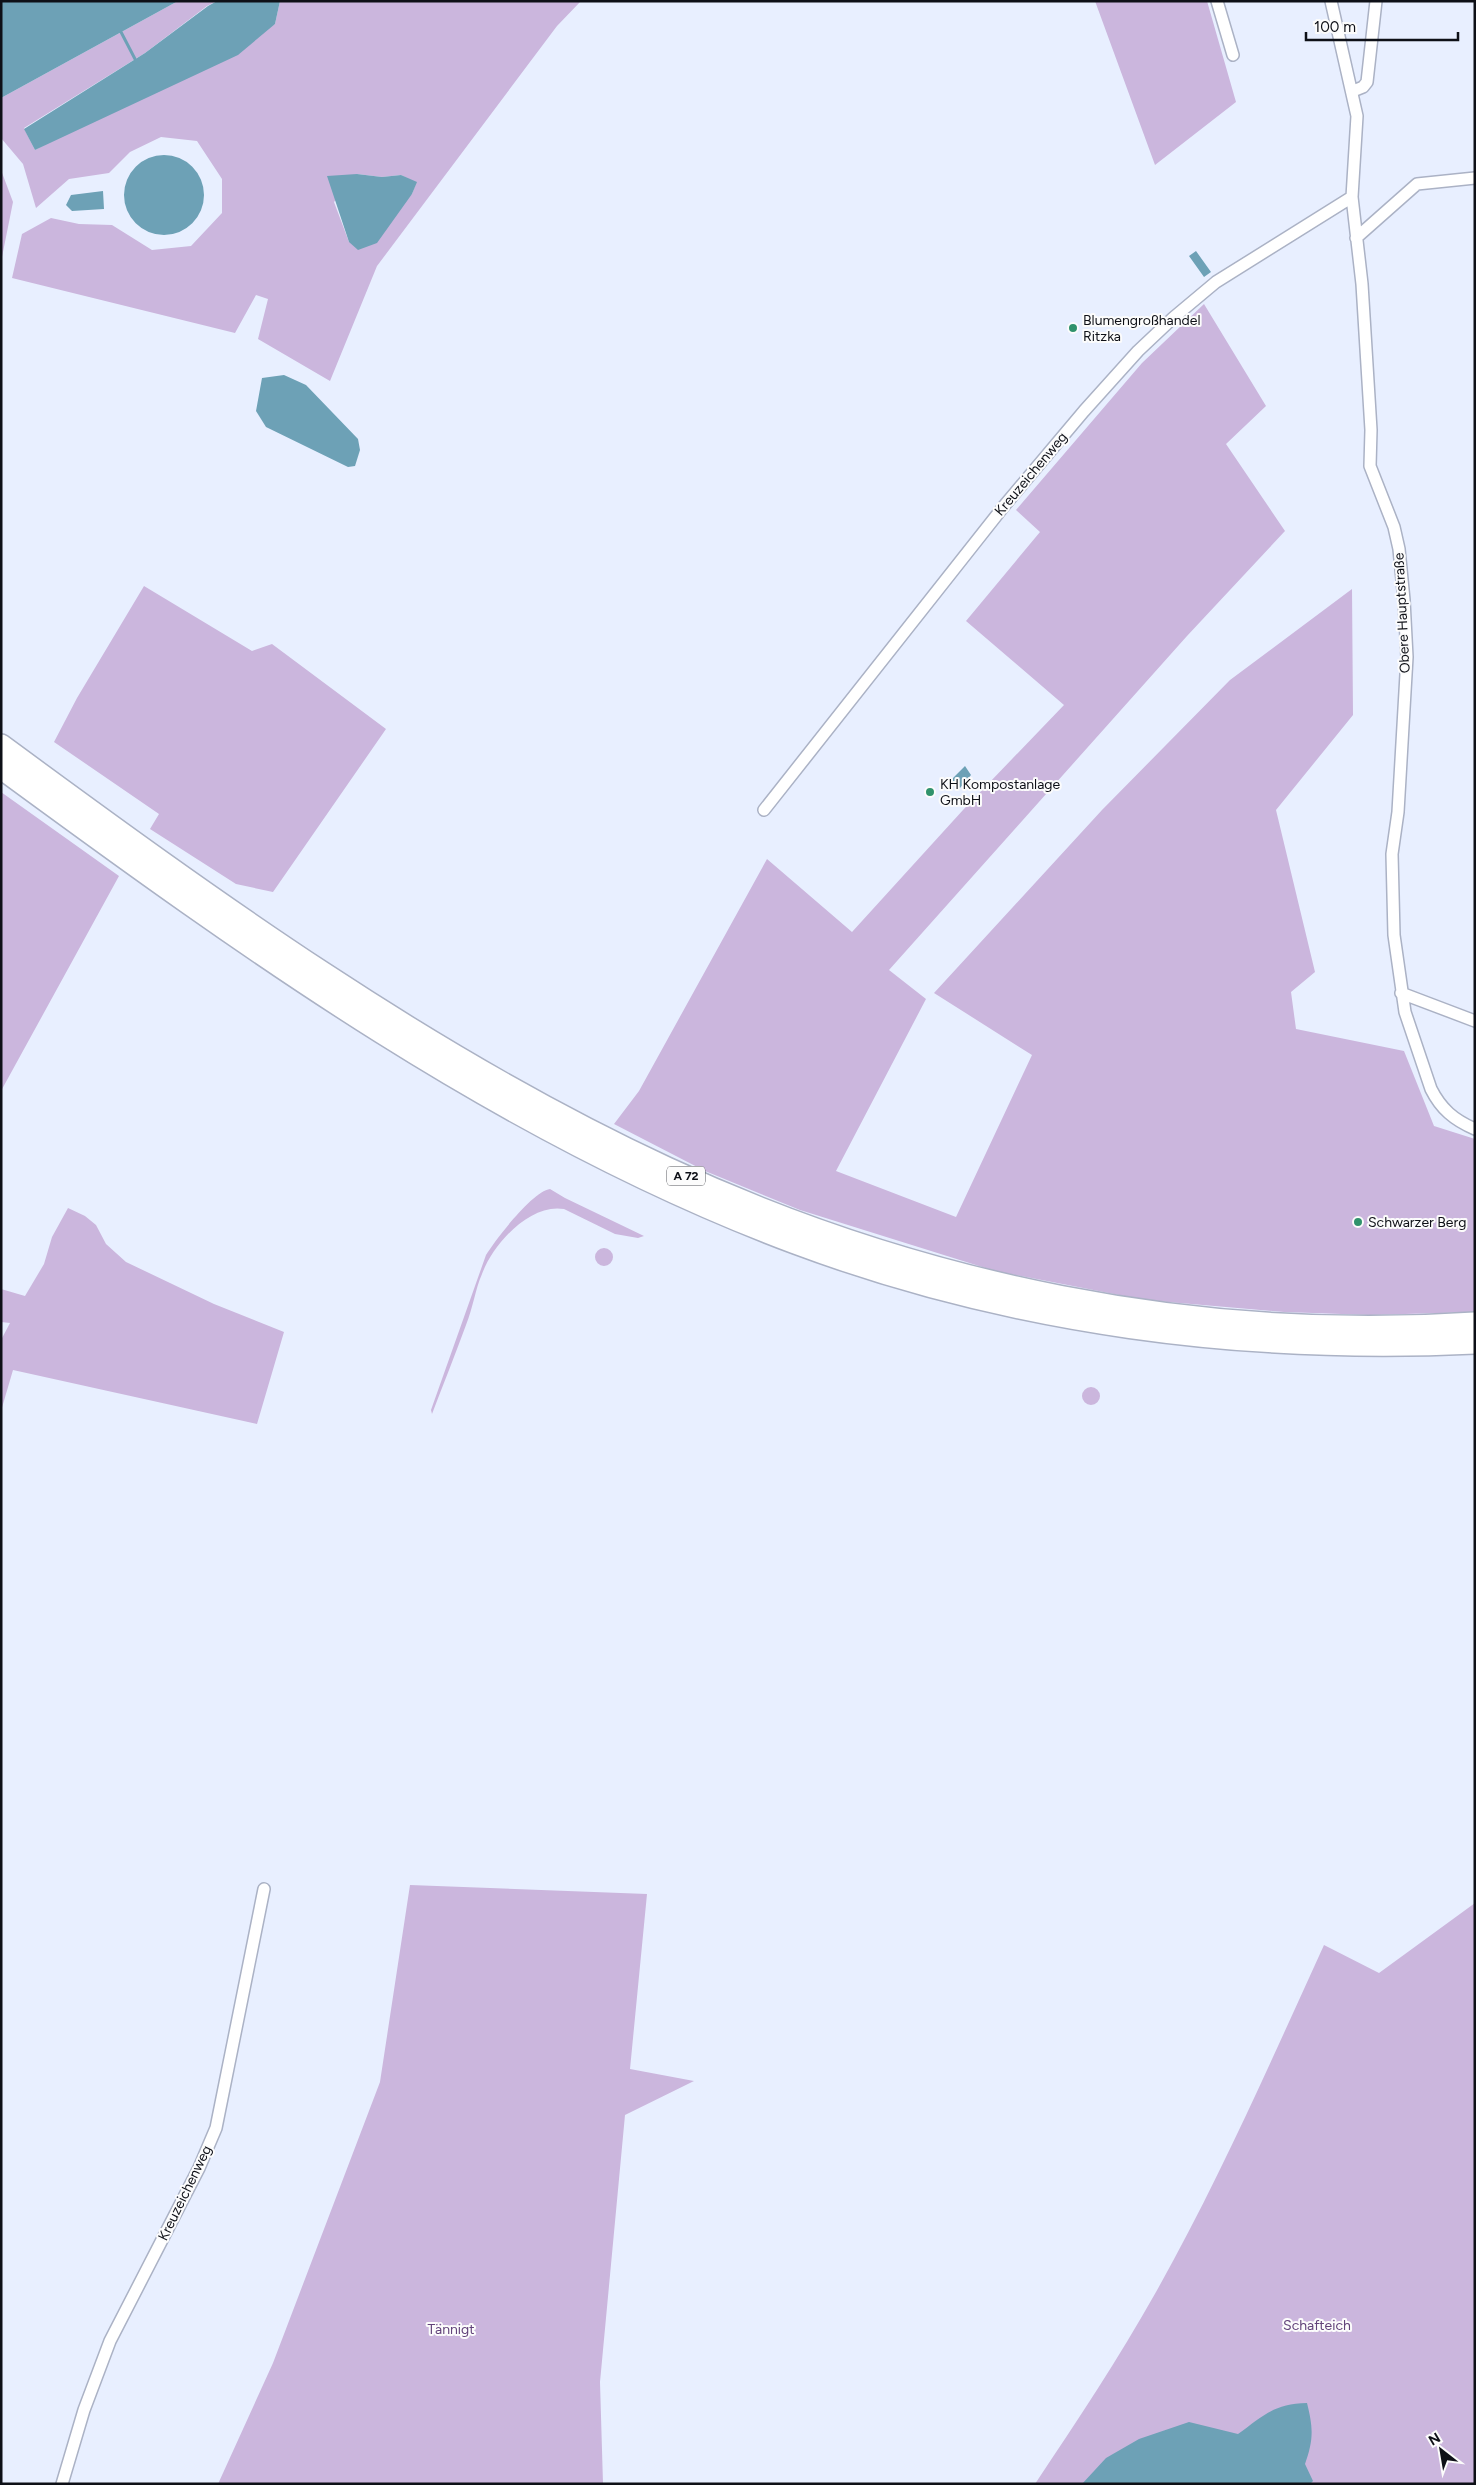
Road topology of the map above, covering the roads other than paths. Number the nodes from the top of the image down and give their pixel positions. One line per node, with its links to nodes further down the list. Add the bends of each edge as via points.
1 (1217, 1): 4 (street)
2 (1330, 1): 5 (street, Obere Hauptstraße)
3 (1376, 1): 5 (street, via 1367,82)
4 (1233, 55)
5 (1353, 91): 7 (street, Obere Hauptstraße, via 1358,127)
6 (1475, 178): 8 (street, via 1417,184)
7 (1352, 197): 8 (street, Obere Hauptstraße); 11 (street, Kreuzeichenweg, via 1216,282 1138,351 1010,499)
8 (1356, 238): 12 (street, Obere Hauptstraße, via 1366,343 1370,466 1396,534 1404,600 1407,657 1392,879)
9 (1, 745): 15 (highway, A 72, via 266,935 436,1044 649,1159 804,1225 903,1259 989,1282 1152,1312 1299,1325 1379,1327)
10 (1, 768): 16 (highway, A 72, via 254,949 422,1058 509,1108 650,1181 796,1244 978,1299 1146,1330 1298,1344)
11 (764, 810)
12 (1401, 993): 13 (street); 14 (street, Obere Hauptstraße, via 1416,1046 1437,1100 1452,1118)
13 (1475, 1021)
14 (1475, 1129)
15 (1475, 1323)
16 (1475, 1343)
17 (264, 1889): 18 (street, Kreuzeichenweg, via 216,2128 199,2168 110,2341 84,2410)
18 (62, 2484)

